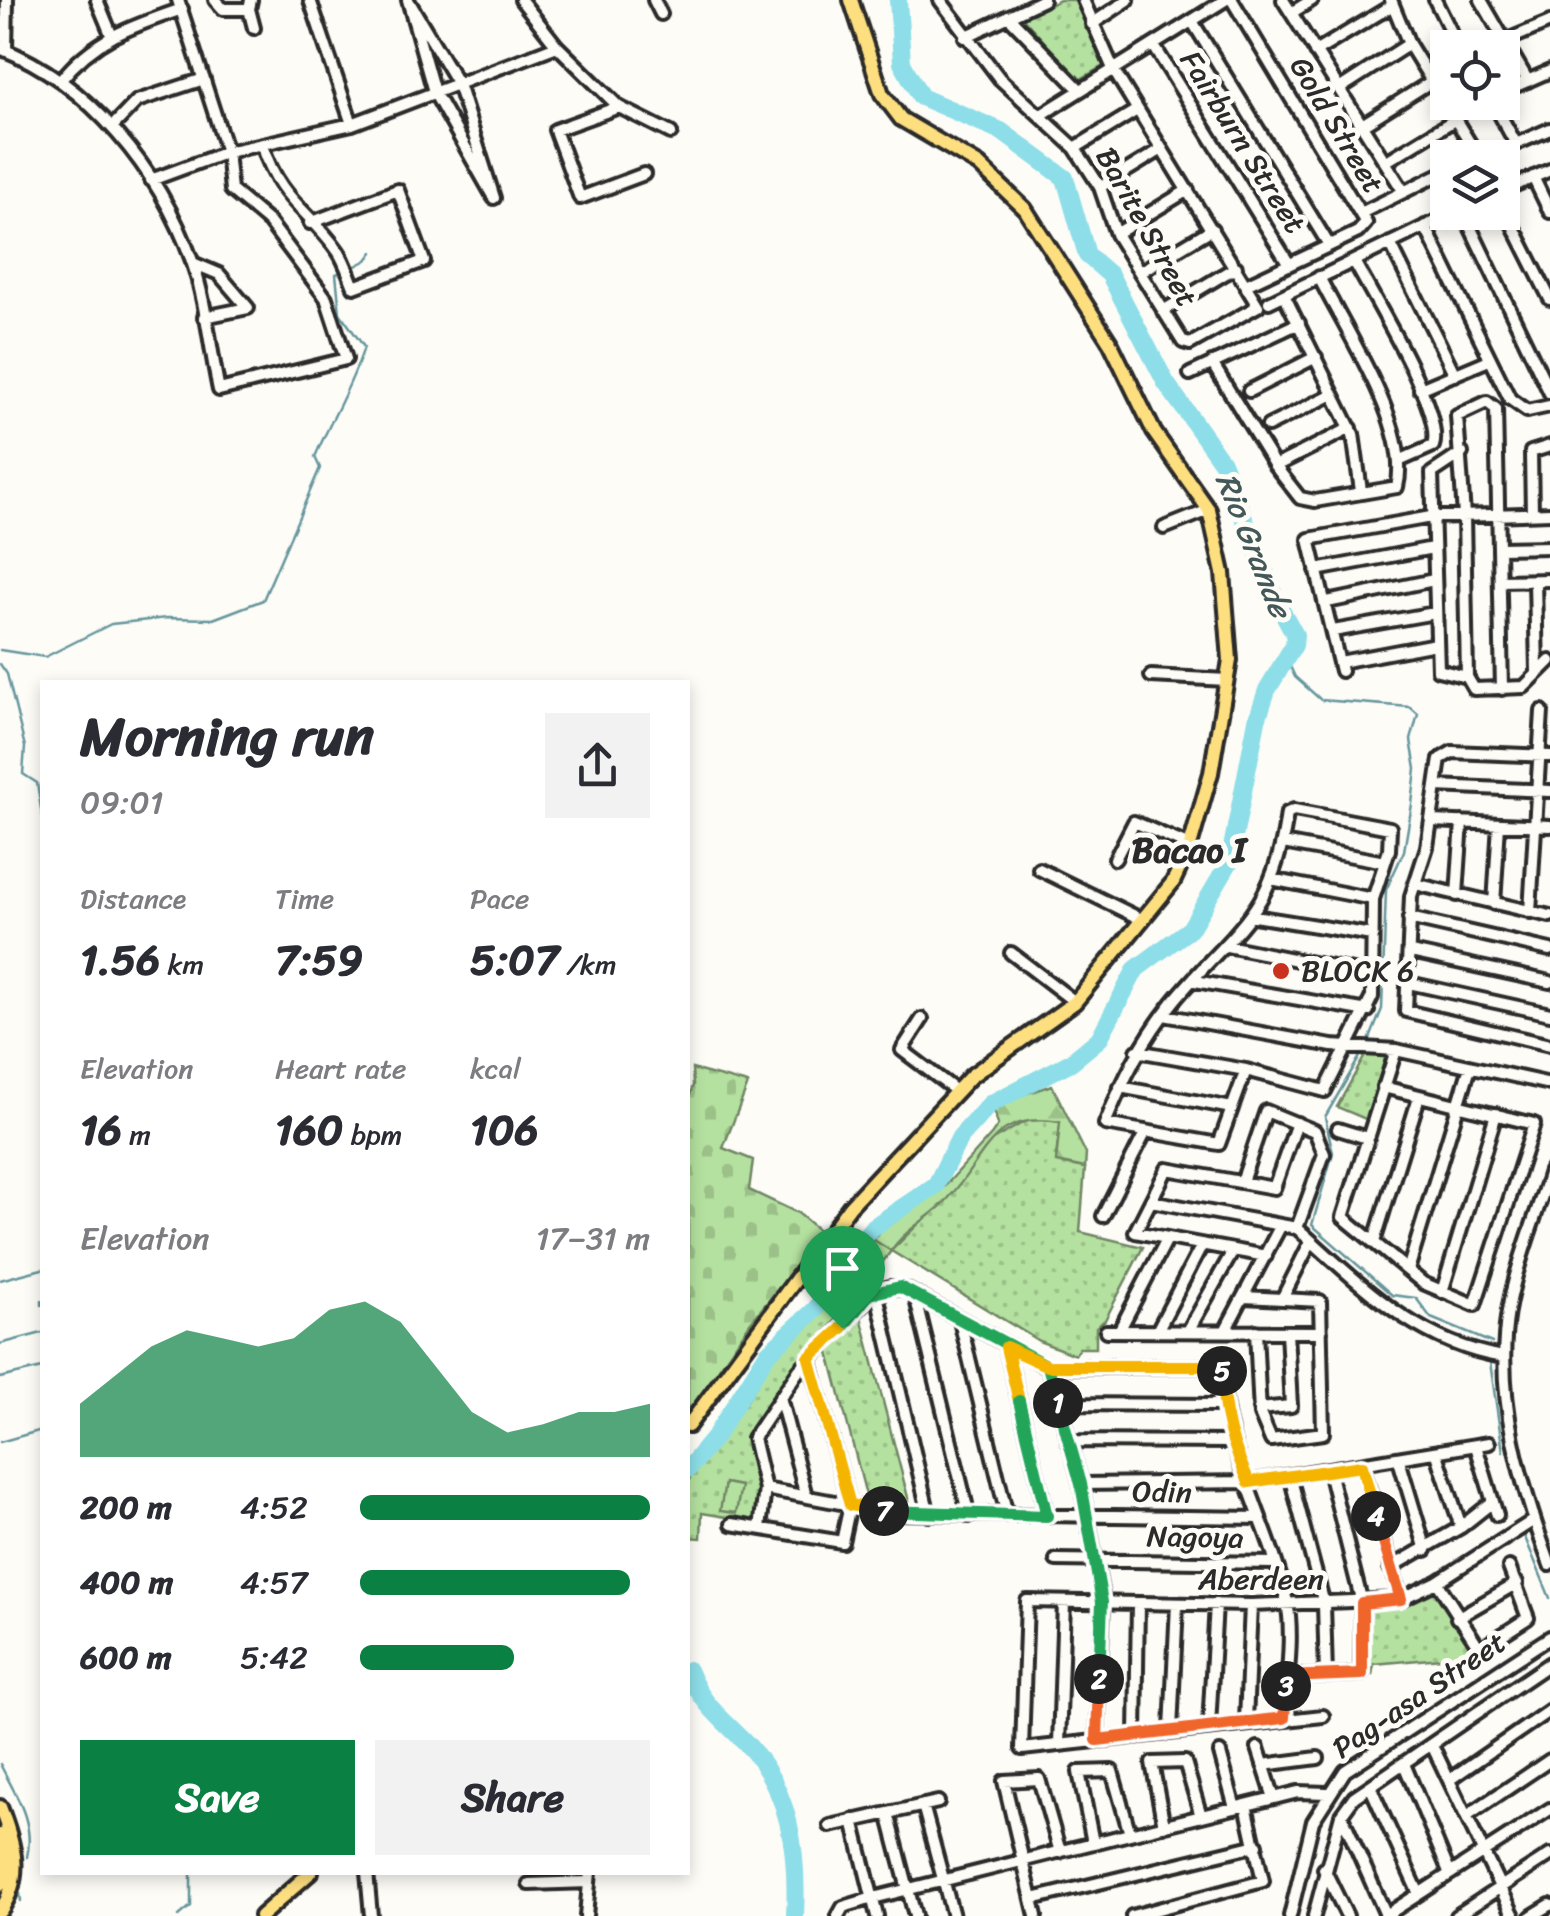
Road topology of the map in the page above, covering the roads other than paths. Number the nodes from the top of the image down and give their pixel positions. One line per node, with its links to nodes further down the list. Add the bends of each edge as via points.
1 (7, 0): 36 (street)
2 (97, 0): 30 (street)
3 (215, 0): 20 (street, via 223,9)
4 (310, 0): 56 (street)
5 (408, 0): 46 (street); 50 (street)
6 (521, 0): 34 (street)
7 (654, 0): 22 (street)
8 (852, 0): 116 (main road, via 882,94 901,119 979,166 1026,209 1112,344 1154,432)
9 (940, 0): 32 (street, Barite Street)
10 (1043, 0): 23 (street)
11 (1083, 0): 26 (street)
12 (1128, 0): 26 (street)
13 (1228, 0): 24 (street); 76 (street, Gold Street)
14 (1283, 0): 21 (street)
15 (1312, 0): 21 (street)
16 (1435, 0): 28 (street)
17 (1481, 0): 29 (street)
18 (1392, 3): 33 (street); 37 (street)
19 (180, 4): 30 (street); 42 (street)
20 (250, 4): 27 (street)
21 (1291, 13): 37 (street)
22 (661, 14)
23 (1008, 16): 32 (street); 49 (street)
24 (1192, 21): 35 (street); 85 (street)
25 (1550, 22): 31 (street)
26 (1092, 24): 39 (street)
27 (254, 28)
28 (1450, 30)
29 (1499, 30)
30 (111, 34): 43 (street, via 82,53)
31 (1520, 35)
32 (964, 37): 53 (street, Barite Street)
33 (1410, 44): 41 (street); 48 (street)
34 (557, 46): 46 (street); 51 (street)
35 (1154, 46): 39 (street); 88 (street, Fairburn Street)
36 (3, 49): 43 (street)
37 (1315, 52): 48 (street)
38 (1520, 67): 44 (street)
39 (1114, 71): 49 (street); 52 (street)
40 (1550, 71): 44 (street)
41 (1430, 78)
42 (204, 79): 58 (street, via 137,102); 64 (street)
43 (60, 81): 58 (street)
44 (1528, 81): 47 (street)
45 (1430, 82): 57 (street)
46 (458, 84): 50 (street); 50 (street, via 494,198)
47 (1520, 84)
48 (1339, 89): 57 (street)
49 (1080, 90): 53 (street)
50 (434, 92): 56 (street)
51 (619, 107): 60 (street); 67 (street, via 555,130 580,198)
52 (1137, 110): 62 (street); 63 (street)
53 (1041, 115): 62 (street, Barite Street)
54 (1454, 120): 65 (street)
55 (1503, 120): 59 (street, via 1516,144)
56 (352, 124): 61 (street)
57 (1362, 125): 65 (street)
58 (113, 126): 70 (street)
59 (1550, 129)
60 (671, 132)
61 (262, 144): 64 (street); 77 (street, via 272,177)
62 (1075, 148): 72 (street, Barite Street)
63 (1162, 149): 72 (street); 73 (street)
64 (227, 152): 70 (street); 97 (street, via 231,190 269,222 326,298 346,359 219,390)
65 (1384, 162): 74 (street)
66 (1550, 170): 68 (street)
67 (644, 174)
68 (1533, 177): 71 (street); 75 (street)
69 (1430, 179): 74 (street)
70 (151, 180): 87 (street)
71 (1520, 183)
72 (1100, 187): 83 (street, Barite Street)
73 (1188, 190): 80 (street); 83 (street)
74 (1404, 192): 76 (street)
75 (1550, 212)
76 (1362, 213): 85 (street, Gold Street, via 1365,227)
77 (310, 222): 77 (street, via 338,251 354,287 424,261 398,190)
78 (1430, 224): 79 (street)
79 (1425, 226): 84 (street); 100 (street)
80 (1212, 229): 89 (street); 90 (street)
81 (1472, 230): 106 (street)
82 (1515, 230): 94 (street)
83 (1116, 234): 90 (street, Barite Street)
84 (1390, 243): 86 (street); 103 (street)
85 (1330, 245): 88 (street)
86 (1354, 261): 91 (street); 104 (street)
87 (193, 263): 97 (street); 97 (street, via 220,274 248,308)
88 (1289, 264): 92 (street)
89 (1236, 267): 92 (street); 96 (street)
90 (1140, 272): 96 (street, Barite Street)
91 (1320, 277): 93 (street); 113 (street, via 1392,424)
92 (1248, 284): 96 (street, Barite Street, via 1257,310 1190,344)
93 (1284, 295): 95 (street); 98 (street)
94 (1550, 299)
95 (1269, 302)
96 (1163, 311)
97 (204, 317)
98 (1299, 322): 99 (street); 101 (street)
99 (1316, 357): 105 (street); 107 (street)
100 (1490, 360): 103 (street); 108 (street, via 1521,410)
101 (1212, 364): 102 (street); 114 (street)
102 (1190, 374)
103 (1454, 375): 104 (street)
104 (1420, 389): 113 (street, via 1435,442)
105 (1249, 390)
106 (1550, 393)
107 (1334, 394): 109 (street); 110 (street)
108 (1550, 406)
109 (1268, 426)
110 (1351, 428): 114 (street); 115 (street)
111 (1550, 446): 118 (street, via 1531,452)
112 (1462, 453): 117 (street, via 1458,412 1493,404); 120 (street); 121 (street, via 1432,473)
113 (1399, 461): 115 (street, via 1398,482 1390,490)
114 (1275, 466): 115 (street, via 1305,501)
115 (1361, 491)
116 (1209, 510): 122 (street); 139 (main road, via 1224,573)
117 (1498, 514): 118 (street); 120 (street); 125 (street)
118 (1532, 514): 119 (street)
119 (1550, 514)
120 (1464, 516): 121 (street); 138 (street)
121 (1432, 518): 124 (street); 126 (street, via 1309,539)
122 (1164, 528)
123 (1550, 547): 125 (street)
124 (1432, 548): 126 (street); 127 (street)
125 (1500, 548): 129 (street)
126 (1316, 570): 131 (street)
127 (1434, 580): 131 (street); 132 (street)
128 (1550, 580): 130 (street)
129 (1501, 581): 130 (street); 140 (street)
130 (1535, 581): 136 (street)
131 (1327, 602): 133 (street)
132 (1435, 613): 133 (street); 134 (street)
133 (1334, 631): 134 (street, via 1341,667)
134 (1436, 644): 138 (street, via 1438,670)
135 (1550, 661): 136 (street)
136 (1537, 672): 140 (street, via 1524,687)
137 (1152, 676): 139 (street)
138 (1466, 677): 140 (street, via 1474,689)
139 (1227, 680): 151 (main road)
140 (1502, 688)
141 (1542, 711): 142 (street)
142 (1544, 755): 143 (street, via 1444,753); 144 (street)
143 (1436, 786): 144 (street); 145 (street)
144 (1544, 791): 148 (street)
145 (1432, 821): 146 (street); 156 (street)
146 (1462, 822): 147 (street); 157 (street)
147 (1499, 824): 148 (street); 159 (street)
148 (1536, 826): 149 (street); 160 (street)
149 (1550, 826)
150 (1283, 843): 153 (street); 153 (street, via 1287,813 1294,810 1386,826 1392,832); 155 (street)
151 (1190, 846): 152 (street, via 1134,822); 164 (main road)
152 (1114, 859)
153 (1384, 862): 158 (street)
154 (1039, 869): 164 (street)
155 (1271, 879): 158 (street); 161 (street)
156 (1415, 884): 157 (street); 163 (street)
157 (1457, 895): 159 (street)
158 (1373, 899): 165 (street)
159 (1494, 904): 160 (street)
160 (1530, 912): 162 (street)
161 (1254, 916): 165 (street); 166 (street)
162 (1550, 916)
163 (1409, 918): 167 (street); 168 (street)
164 (1143, 920): 174 (main road)
165 (1372, 936): 170 (street)
166 (1227, 946): 170 (street); 171 (street)
167 (1550, 950)
168 (1412, 952): 172 (street); 173 (street)
169 (1010, 953): 174 (street)
170 (1373, 974): 175 (street)
171 (1195, 981): 175 (street); 177 (street)
172 (1409, 982): 176 (street); 179 (street, via 1409,1014)
173 (1550, 982)
174 (1075, 1002): 188 (main road)
175 (1368, 1011): 180 (street)
176 (1550, 1014)
177 (1164, 1015): 180 (street); 182 (street)
178 (922, 1019): 188 (street, via 902,1050)
179 (1550, 1046)
180 (1350, 1047): 181 (street); 184 (street, via 1325,1091)
181 (1396, 1050): 183 (street); 187 (street)
182 (1138, 1051): 184 (street); 186 (street)
183 (1470, 1068): 185 (street); 190 (street)
184 (1246, 1070): 191 (street)
185 (1550, 1084)
186 (1120, 1087): 191 (street); 195 (street, via 1106,1124)
187 (1382, 1087): 189 (street); 196 (street)
188 (955, 1090): 232 (main road, via 850,1206)
189 (1420, 1097): 190 (street); 205 (street)
190 (1460, 1107): 192 (street); 209 (street)
191 (1232, 1108): 195 (street, via 1219,1144)
192 (1496, 1114): 211 (street); 211 (street, via 1534,1124 1476,1304)
193 (1297, 1124): 198 (street, via 1274,1188); 198 (street, via 1266,1111); 202 (street, via 1315,1131 1324,1154)
194 (1338, 1128): 196 (street)
195 (1146, 1132): 200 (street)
196 (1367, 1138): 205 (street, via 1343,1217)
197 (1550, 1171): 225 (street, via 1508,1307)
198 (1242, 1182): 199 (street, via 1167,1169)
199 (1151, 1201): 201 (street); 203 (street, via 1135,1232)
200 (1103, 1216)
201 (1281, 1225): 202 (street); 208 (street)
202 (1298, 1228): 204 (street)
203 (1166, 1239): 206 (street); 221 (street)
204 (1312, 1240): 214 (street); 225 (street, via 1396,1315)
205 (1374, 1242): 209 (street)
206 (1202, 1245): 207 (street); 216 (street)
207 (1233, 1251): 208 (street); 217 (street)
208 (1266, 1256): 213 (street)
209 (1408, 1270): 211 (street)
210 (876, 1291): 212 (street, via 900,1287); 226 (street); 246 (street)
211 (1442, 1292)
212 (915, 1294): 215 (street); 248 (street)
213 (1244, 1297): 214 (street); 218 (street)
214 (1282, 1299): 223 (street, via 1320,1301)
215 (960, 1321): 224 (street); 247 (street)
216 (1157, 1330): 217 (street); 221 (street)
217 (1188, 1330): 218 (street)
218 (1224, 1330): 219 (street)
219 (1256, 1330): 222 (street); 231 (street)
220 (1106, 1331): 221 (street)
221 (1119, 1331)
222 (1287, 1332): 223 (street); 231 (street, via 1291,1406)
223 (1321, 1332): 231 (street, via 1323,1433 1272,1440)
224 (1006, 1347): 227 (street); 249 (street)
225 (1504, 1357): 253 (street, via 1514,1442)
226 (809, 1358): 228 (street); 245 (street)
227 (1048, 1366): 229 (street); 230 (street, via 1222,1366)
228 (780, 1397): 242 (street, via 753,1438); 243 (street)
229 (1059, 1404): 230 (street); 233 (street)
230 (1222, 1405): 234 (street)
231 (1259, 1409)
232 (690, 1423)
233 (1068, 1441): 234 (street); 241 (street)
234 (1232, 1442): 240 (street)
235 (1437, 1454): 236 (street); 244 (street, via 1483,1444); 256 (street)
236 (1399, 1460): 237 (street); 257 (street)
237 (1362, 1466): 238 (street); 263 (street)
238 (1328, 1471): 239 (street); 270 (street)
239 (1290, 1476): 240 (street); 274 (street)
240 (1249, 1482): 241 (street); 252 (street)
241 (1081, 1484): 250 (street)
242 (765, 1489): 243 (street, Odin); 255 (street)
243 (806, 1496): 245 (street, Odin)
244 (1490, 1504): 251 (street); 256 (street)
245 (850, 1505): 246 (street, Odin); 255 (street, via 842,1542)
246 (930, 1515): 248 (street, Odin)
247 (1006, 1515): 248 (street, Odin); 249 (street, Odin)
248 (969, 1516)
249 (1047, 1516): 250 (street, Odin)
250 (1088, 1516): 252 (street, Odin); 259 (street)
251 (1496, 1516)
252 (1260, 1518): 260 (street)
253 (1534, 1520): 261 (street); 264 (street, Aberdeen)
254 (732, 1524): 255 (street)
255 (760, 1528)
256 (1461, 1528): 257 (street)
257 (1426, 1550): 263 (street)
258 (1056, 1560): 259 (street, Nagoya)
259 (1095, 1560): 260 (street, Nagoya); 268 (street)
260 (1273, 1563): 273 (street)
261 (1550, 1565)
262 (1509, 1567): 265 (street)
263 (1390, 1568): 266 (street)
264 (1437, 1582): 266 (street, Aberdeen); 276 (street)
265 (1516, 1583): 276 (street); 276 (street, via 1528,1618 1480,1648)
266 (1401, 1599): 270 (street, Aberdeen)
267 (1064, 1602): 268 (street, Aberdeen); 289 (street); 289 (street, Aberdeen, via 1027,1601 1022,1749)
268 (1102, 1602): 269 (street, Aberdeen); 288 (street)
269 (1138, 1603): 271 (street, Aberdeen); 287 (street)
270 (1362, 1603): 274 (street, Aberdeen); 279 (street, via 1362,1674)
271 (1177, 1604): 272 (street, Aberdeen); 286 (street)
272 (1216, 1604): 275 (street, Aberdeen); 285 (street)
273 (1288, 1604): 274 (street, Aberdeen); 275 (street, Aberdeen); 280 (street)
274 (1324, 1604): 279 (street)
275 (1251, 1605): 284 (street)
276 (1457, 1618)
277 (1550, 1637): 299 (street, Pag-asa Street, via 1345,1772)
278 (1550, 1662): 290 (street)
279 (1326, 1675): 280 (street)
280 (1286, 1677): 283 (street)
281 (1550, 1710): 297 (street)
282 (1323, 1716): 283 (street)
283 (1284, 1718): 284 (street)
284 (1246, 1721): 285 (street)
285 (1208, 1726): 286 (street)
286 (1172, 1730): 287 (street)
287 (1136, 1735): 288 (street)
288 (1097, 1740): 289 (street)
289 (1059, 1744)
290 (1432, 1745): 295 (street); 297 (street)
291 (1258, 1748): 296 (street)
292 (1220, 1753): 304 (street)
293 (1318, 1758): 296 (street)
294 (1550, 1760): 309 (street)
295 (1404, 1764): 298 (street); 322 (street)
296 (1264, 1765): 300 (street)
297 (1449, 1780): 309 (street)
298 (1370, 1786): 307 (street); 331 (street)
299 (1327, 1794): 300 (street); 345 (street, Pag-asa Street, via 1313,1821)
300 (1274, 1798): 304 (street)
301 (938, 1802): 302 (street)
302 (923, 1805): 306 (street); 326 (street)
303 (0, 1807): 335 (main road, via 16,1857)
304 (1241, 1807): 308 (street); 316 (street)
305 (1550, 1809): 318 (street)
306 (888, 1813): 310 (street); 330 (street)
307 (1341, 1815): 321 (street); 348 (street)
308 (1202, 1816): 312 (street); 312 (street, via 1186,1762 1152,1764)
309 (1466, 1816): 318 (street)
310 (853, 1820): 311 (street); 332 (street)
311 (830, 1826)
312 (1164, 1826): 313 (street)
313 (1130, 1834): 315 (street); 315 (street, via 1112,1771 1079,1772)
314 (0, 1836): 328 (main road, via 6,1858)
315 (1093, 1843): 317 (street)
316 (1257, 1846): 333 (street); 344 (street, via 1262,1881)
317 (1060, 1852): 320 (street); 320 (street, via 1038,1779 1004,1782)
318 (1483, 1852): 322 (street); 329 (street)
319 (1550, 1856): 329 (street)
320 (1022, 1861): 326 (street); 333 (street)
321 (1324, 1868): 346 (street); 347 (street)
322 (1450, 1874): 331 (street)
323 (307, 1875): 336 (main road)
324 (367, 1875): 337 (street)
325 (590, 1877): 327 (street); 338 (street)
326 (943, 1880): 330 (street); 342 (street)
327 (530, 1884)
328 (0, 1885)
329 (1500, 1887): 349 (street); 350 (street)
330 (908, 1889): 332 (street); 341 (street)
331 (1419, 1894): 348 (street)
332 (873, 1898): 339 (street, via 843,1907); 340 (street)
333 (1032, 1899): 343 (street)
334 (1550, 1904): 351 (street)
335 (4, 1910)
336 (261, 1916)
337 (370, 1916)
338 (586, 1916)
339 (838, 1916)
340 (877, 1916)
341 (915, 1916)
342 (953, 1916)
343 (1036, 1916)
344 (1132, 1916)
345 (1290, 1916)
346 (1314, 1916)
347 (1348, 1916)
348 (1386, 1916)
349 (1456, 1916)
350 (1514, 1916)
351 (1532, 1916)

